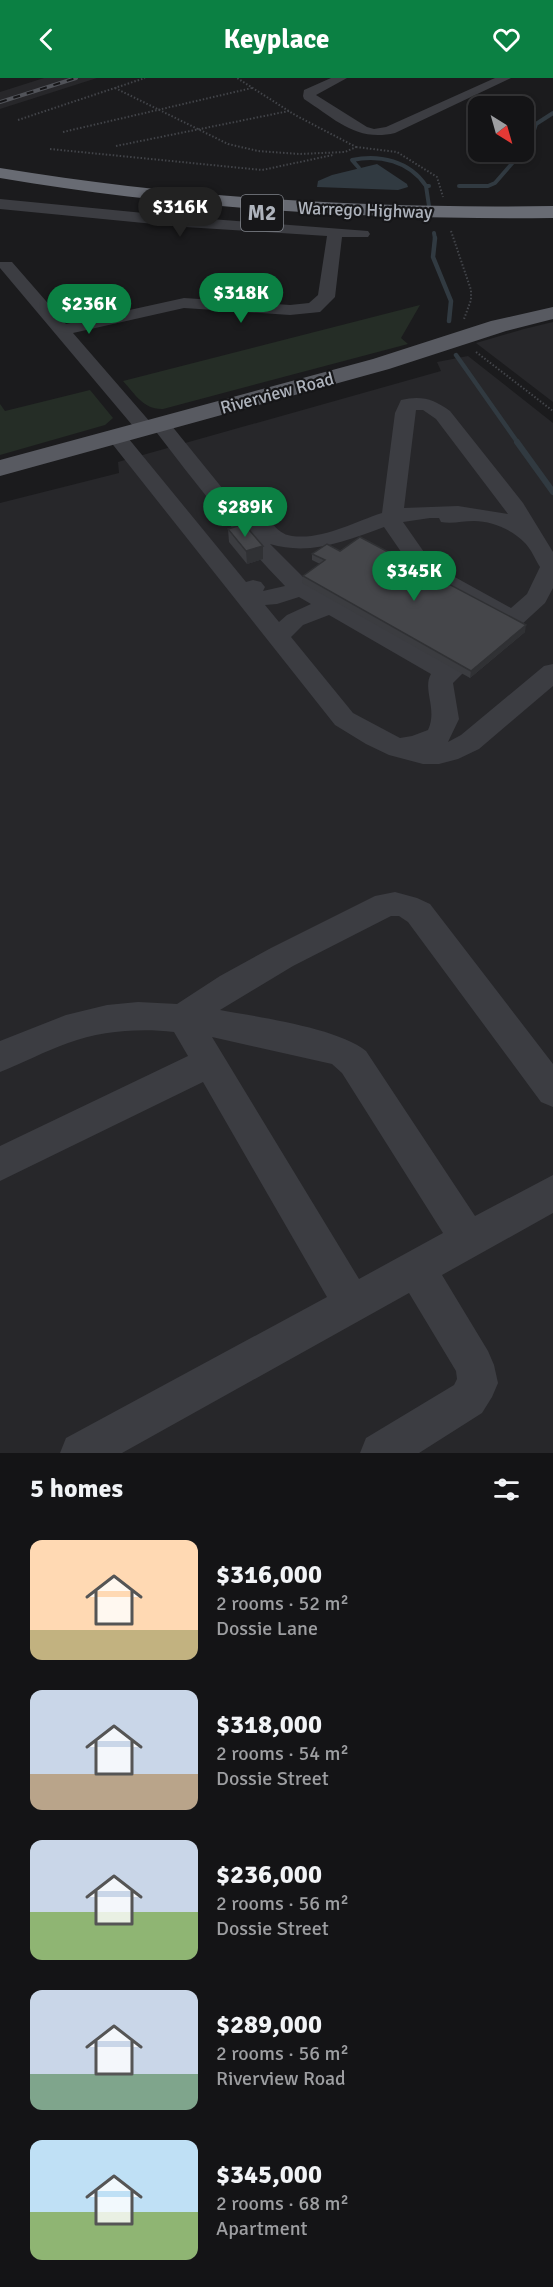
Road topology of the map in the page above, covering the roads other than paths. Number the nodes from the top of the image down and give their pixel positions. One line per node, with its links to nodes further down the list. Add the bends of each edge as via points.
1 (341, 78): 2 (street, via 309,94 362,130 374,132 390,130)
2 (505, 78)
3 (0, 173): 6 (highway, Warrego Highway / M2, via 98,189 227,203 401,212)
4 (0, 191): 8 (highway, Warrego Highway / M2, via 188,209)
5 (0, 204): 10 (street)
6 (553, 212)
7 (553, 219): 8 (highway, Warrego Highway / M2)
8 (420, 220): 9 (highway, via 438,225)
9 (553, 225)
10 (335, 233): 11 (street); 14 (street, via 326,297 314,308 184,303)
11 (362, 234)
12 (6, 265): 14 (street)
13 (553, 313): 15 (main road, Riverview Road)
14 (61, 330): 15 (street)
15 (153, 426): 16 (main road, Riverview Road); 17 (street)
16 (117, 437): 18 (main road, Riverview Road); 25 (street)
17 (189, 458): 20 (street, via 222,480 277,539 323,539); 24 (street, via 228,510)
18 (0, 468)
19 (467, 513): 20 (street, via 414,512); 21 (street, via 507,521); 22 (street, via 433,523)
20 (391, 517): 21 (street, via 408,404 428,405 443,416 508,499); 22 (street)
21 (531, 537): 23 (street)
22 (408, 547): 26 (street, via 425,570 508,617 436,667)
23 (552, 569): 31 (street, via 537,598 440,680 446,719 438,736 415,746)
24 (301, 588): 25 (street, via 277,597); 26 (street)
25 (248, 599): 27 (street)
26 (330, 605): 27 (street, via 295,620)
27 (277, 637): 31 (street, via 344,719)
28 (553, 672): 29 (street)
29 (525, 696): 30 (street); 31 (street, via 455,750 435,755)
30 (553, 696)
31 (395, 746)
32 (183, 1018): 33 (street, via 112,1019 77,1026); 34 (street); 35 (street, via 218,992 298,948 397,903 418,912); 38 (street, via 325,1047 348,1057)
33 (0, 1057)
34 (210, 1062): 36 (street); 40 (street)
35 (553, 1091)
36 (0, 1164)
37 (553, 1193): 38 (street)
38 (468, 1239): 39 (street)
39 (416, 1268): 40 (street); 42 (street, via 474,1365 478,1383 468,1399)
40 (352, 1303): 41 (street)
41 (81, 1453)
42 (381, 1453)

